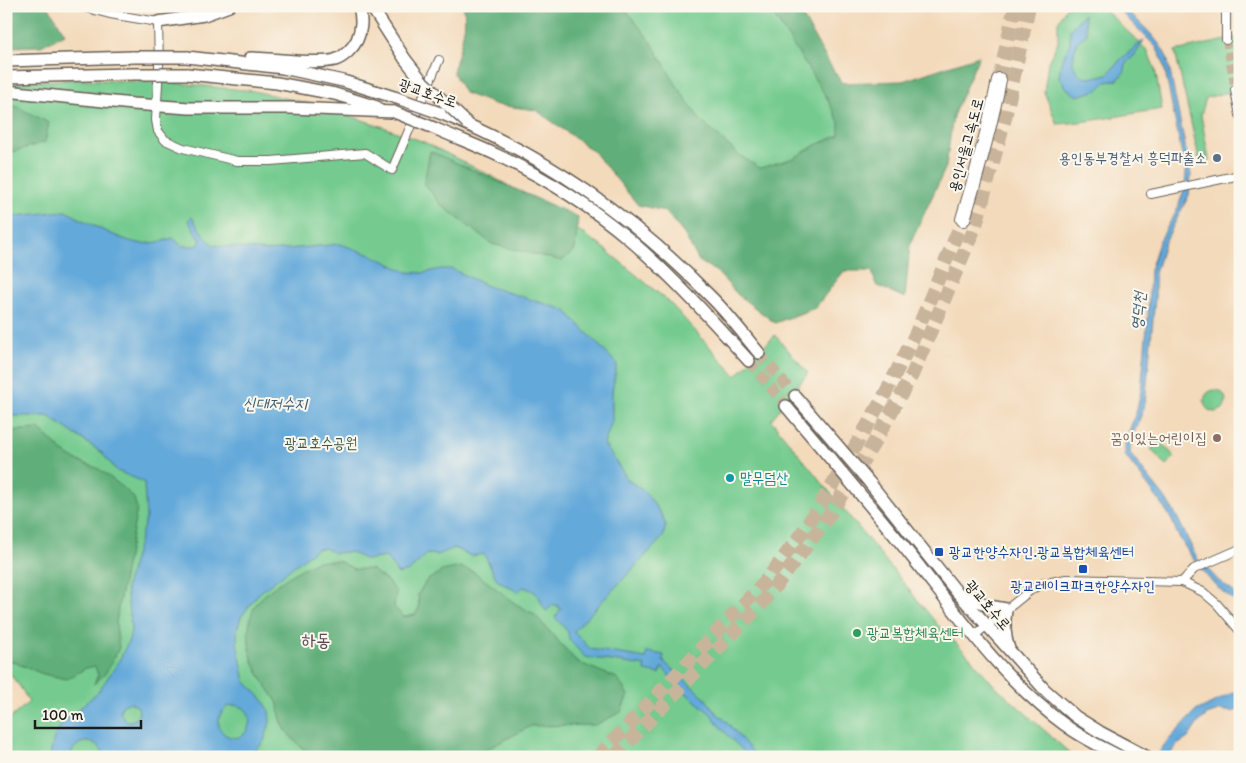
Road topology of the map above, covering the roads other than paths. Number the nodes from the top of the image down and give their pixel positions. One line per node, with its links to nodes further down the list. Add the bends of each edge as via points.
1 (79, 6): 6 (street)
2 (229, 6): 6 (main road, via 204,15)
3 (359, 6): 10 (main road, via 362,19 356,43 336,60 250,58)
4 (371, 6): 18 (main road, bridge, via 423,82)
5 (1226, 6): 7 (street)
6 (158, 22): 15 (street)
7 (1226, 40)
8 (439, 60): 15 (street, via 392,170 365,153 237,161 183,148 165,140 158,131)
9 (6, 61): 10 (main road, 광교호수로, bridge, via 187,57)
10 (236, 63): 18 (main road, 광교호수로, bridge, via 283,68 343,81)
11 (6, 76): 16 (main road, 광교호수로, bridge, via 187,74 277,83 335,94)
12 (999, 80): 21 (highway, 용인서울고속도로, via 992,117)
13 (1235, 90): 17 (street)
14 (6, 91): 15 (main road)
15 (157, 106): 16 (main road)
16 (394, 112): 23 (main road, 광교호수로, bridge, via 501,157 570,196 628,238 704,311)
17 (1240, 115)
18 (467, 123): 22 (main road, 광교호수로, via 578,184 642,232 714,299)
19 (1240, 175): 20 (street)
20 (1151, 194)
21 (963, 219)
22 (759, 353)
23 (749, 361)
24 (795, 396): 28 (main road, 광교호수로)
25 (786, 406): 32 (main road, 광교호수로)
26 (1240, 549): 27 (street, via 1194,569)
27 (1182, 582): 29 (street, via 1054,580 1032,589); 31 (street, via 1203,592 1217,604)
28 (956, 591): 29 (main road, via 989,606); 30 (main road, 광교호수로)
29 (1006, 609): 30 (street); 33 (main road, via 1005,638)
30 (986, 626): 32 (street); 33 (main road, 광교호수로)
31 (1240, 632)
32 (975, 635): 35 (main road, 광교호수로, via 1002,668 1065,726)
33 (1010, 653): 34 (main road, 광교호수로, via 1076,717)
34 (1142, 755)
35 (1121, 757)

